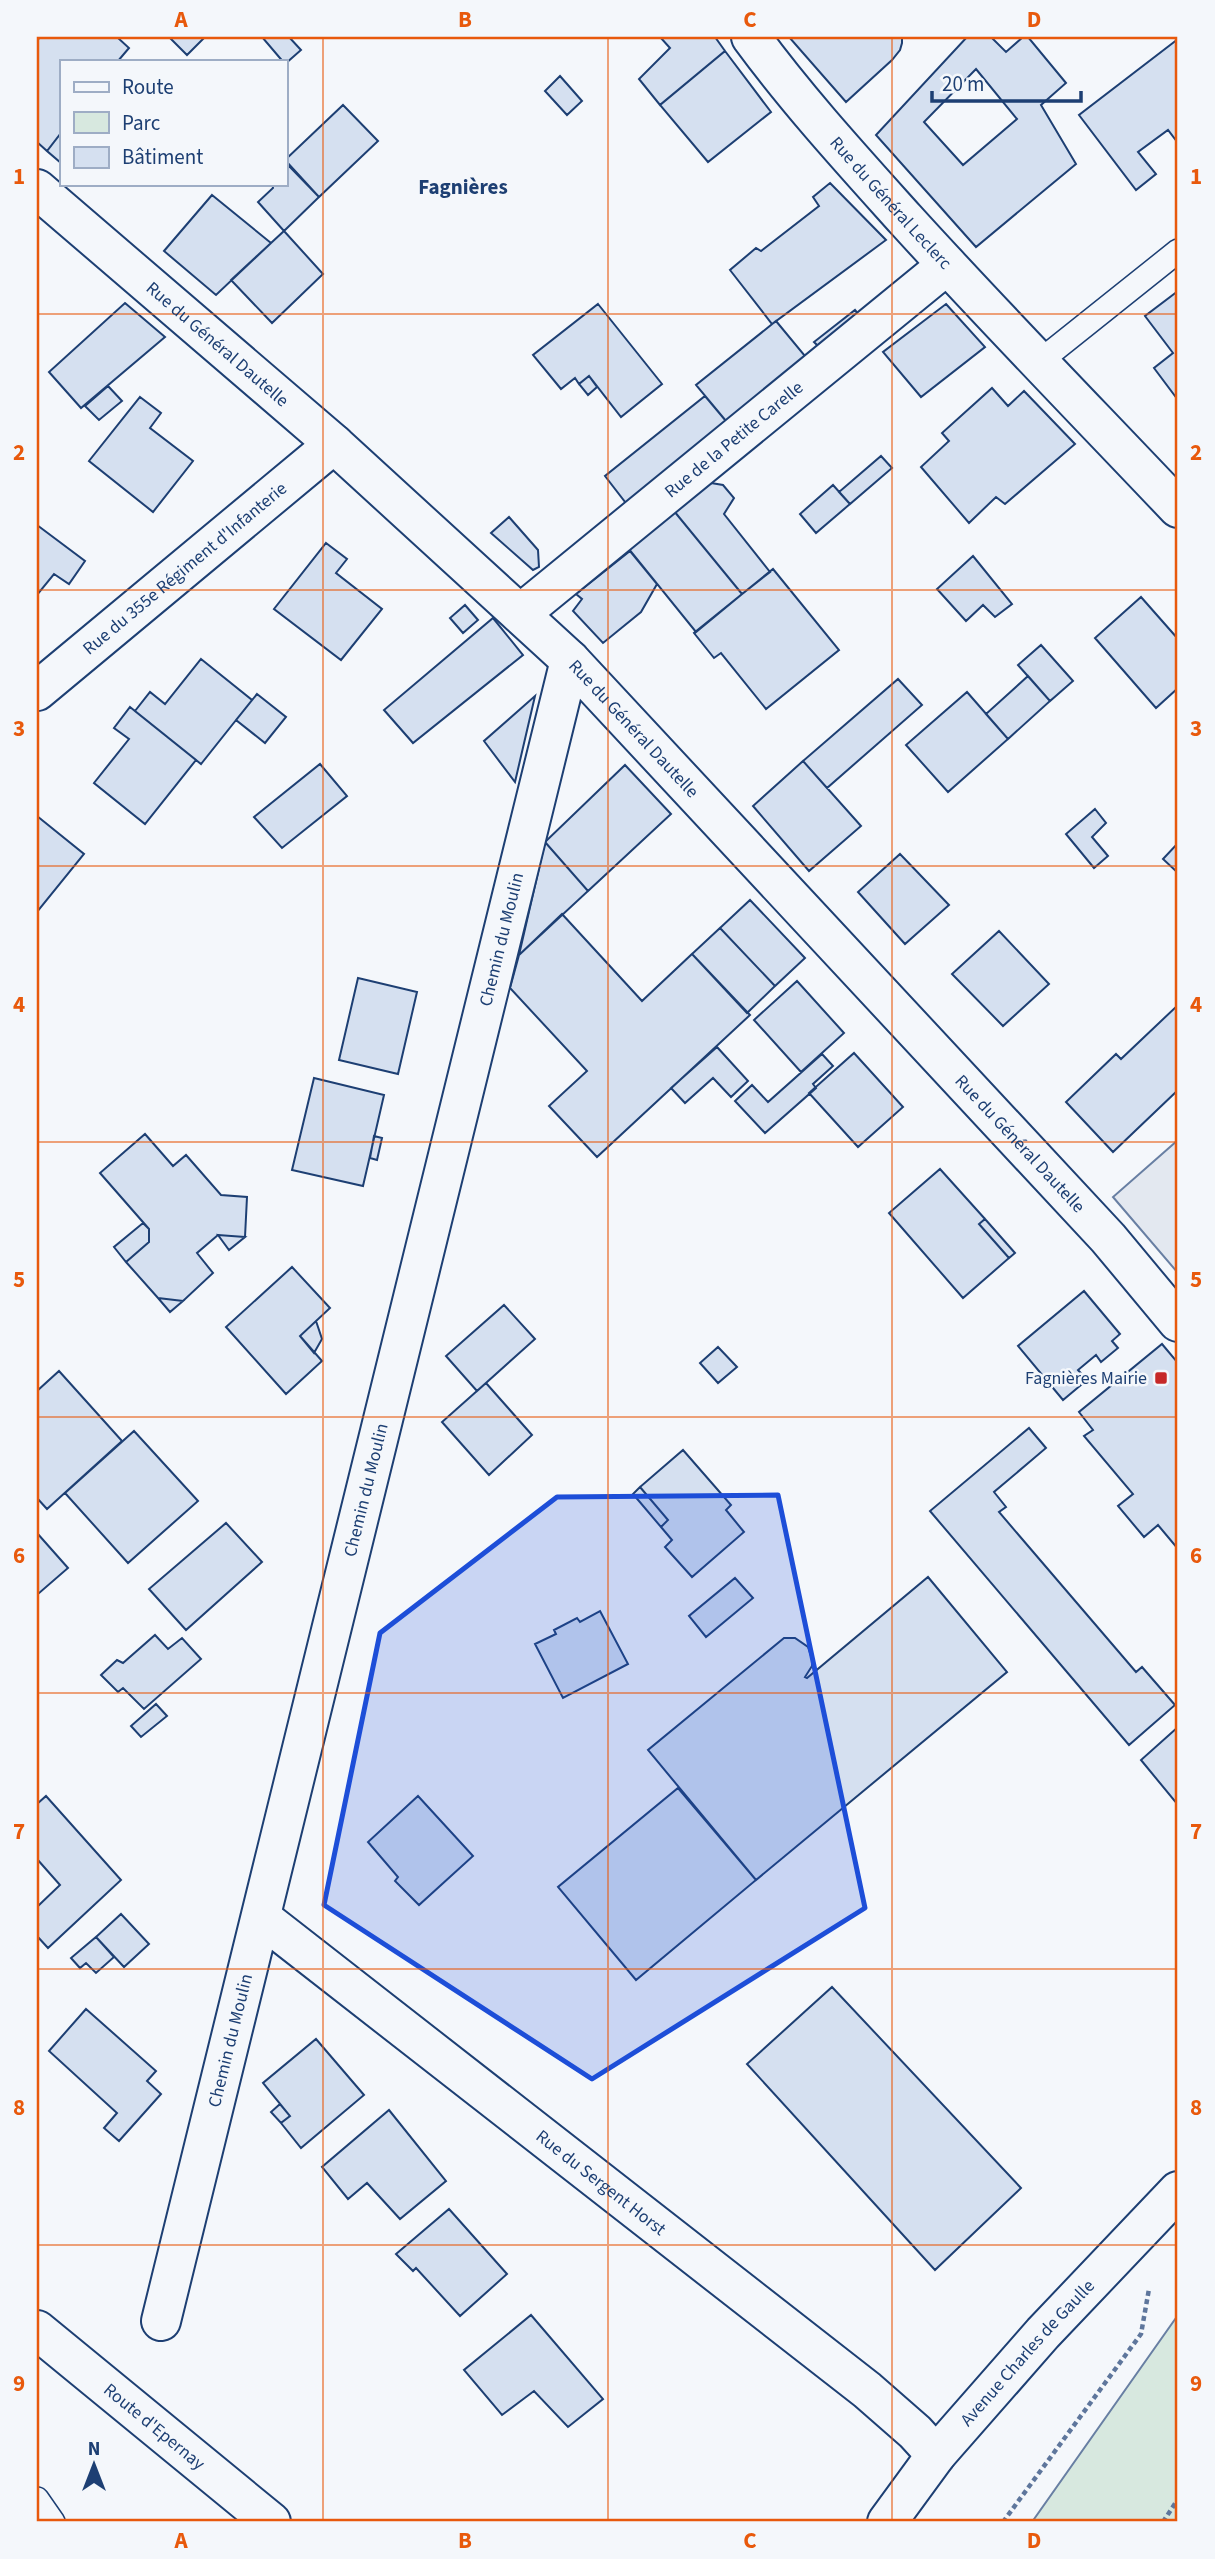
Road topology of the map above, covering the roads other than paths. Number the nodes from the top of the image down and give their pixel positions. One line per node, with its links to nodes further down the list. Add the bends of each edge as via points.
1 (751, 37): 4 (street, Rue du Général Leclerc, via 838,144)
2 (37, 189): 6 (street, Rue du Général Dautelle)
3 (1178, 251): 5 (lane)
4 (947, 265): 5 (street, Rue du Général Leclerc); 8 (street, Rue de la Petite Carelle)
5 (1039, 362): 7 (street, Rue du Général Leclerc)
6 (334, 444): 8 (street, Rue du Général Dautelle); 10 (street, Rue du 355e Régiment d'Infanterie)
7 (1178, 508)
8 (520, 614): 9 (street, Rue du Général Dautelle)
9 (570, 660): 11 (street, Rue du Général Dautelle, via 1108,1238); 12 (street, Chemin du Moulin)
10 (37, 691)
11 (1178, 1322)
12 (261, 1918): 14 (street, Chemin du Moulin); 16 (street, Rue du Sergent Horst, via 867,2390)
13 (1178, 2191): 16 (street, Avenue Charles de Gaulle, via 1043,2333)
14 (161, 2322)
15 (37, 2330): 19 (street, Route d'Epernay)
16 (936, 2455): 20 (street, Avenue Charles de Gaulle)
17 (37, 2499): 18 (lane)
18 (53, 2522)
19 (271, 2522)
20 (887, 2522)

